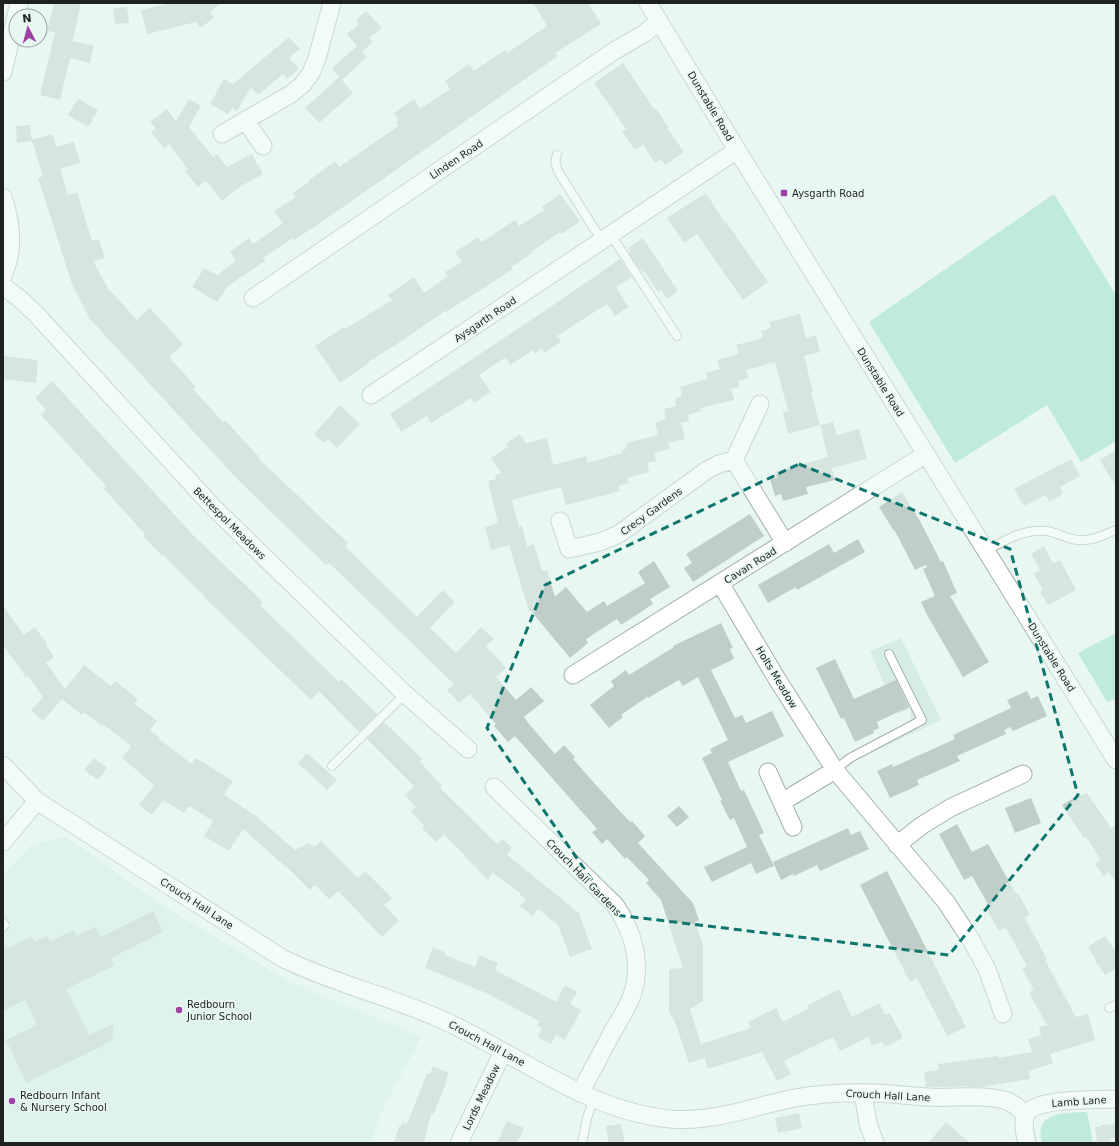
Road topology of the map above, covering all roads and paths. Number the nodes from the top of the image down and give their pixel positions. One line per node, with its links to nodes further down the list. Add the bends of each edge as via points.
1 (18, 3): 5 (street)
2 (332, 3): 6 (street, via 311,73 291,94)
3 (648, 3): 4 (street, Dunstable Road)
4 (659, 20): 9 (street, Dunstable Road); 15 (street, Linden Road, via 645,33 614,51)
5 (3, 72)
6 (245, 120): 7 (street); 8 (street)
7 (222, 134)
8 (263, 146)
9 (737, 150): 12 (street, Aysgarth Road); 19 (street, Dunstable Road)
10 (557, 155): 12 (lane, via 556,166)
11 (3, 197): 13 (street, via 10,242 9,257)
12 (606, 238): 16 (lane); 17 (street, Aysgarth Road)
13 (3, 276)
14 (3, 286): 28 (street, Bettespol Meadows, via 34,313 213,507)
15 (253, 298)
16 (677, 336)
17 (371, 395)
18 (760, 404): 20 (street)
19 (926, 454): 23 (street, Cavan Road); 24 (street, Dunstable Road)
20 (734, 460): 21 (street, Crecy Gardens, via 707,470 620,534 600,542 569,549); 23 (street)
21 (560, 521)
22 (1116, 530): 24 (lane, via 1098,538 1084,540 1045,531 1029,532 1012,536)
23 (785, 543): 25 (street, Cavan Road)
24 (986, 551): 30 (street, Dunstable Road)
25 (720, 583): 27 (street, Cavan Road); 33 (street, Holts Meadow)
26 (889, 654): 33 (lane, via 922,720 850,758)
27 (573, 675)
28 (405, 694): 29 (street, Bettespol Meadows); 32 (lane)
29 (468, 749)
30 (1116, 760)
31 (3, 765): 37 (street, Crouch Hall Lane)
32 (332, 766)
33 (835, 770): 38 (street); 41 (street, Holts Meadow)
34 (768, 772): 38 (street)
35 (1023, 774): 41 (street, via 950,808)
36 (494, 787): 47 (street, Crouch Hall Gardens, via 615,905 629,928 636,962 636,977 631,998)
37 (37, 801): 40 (street); 45 (street, Crouch Hall Lane, via 282,958 302,968 434,1016)
38 (782, 802): 39 (street)
39 (793, 827)
40 (3, 842)
41 (897, 844): 44 (street, Holts Meadow, via 946,902 971,940 987,970)
42 (3, 923): 43 (lane)
43 (3, 927)
44 (1003, 1014)
45 (503, 1052): 47 (street, Crouch Hall Lane); 50 (street, Lords Meadow)
46 (862, 1093): 47 (street, Crouch Hall Lane, via 844,1092 795,1098 698,1119 671,1119 646,1115); 49 (street, Crouch Hall Lane, via 992,1097 1009,1101); 52 (street)
47 (587, 1095): 51 (lane, via 587,1118)
48 (1116, 1099): 49 (street, Lamb Lane, via 1051,1102 1035,1107)
49 (1026, 1114): 53 (street, via 1024,1123)
50 (459, 1143)
51 (582, 1143)
52 (875, 1143)
53 (1027, 1143)

